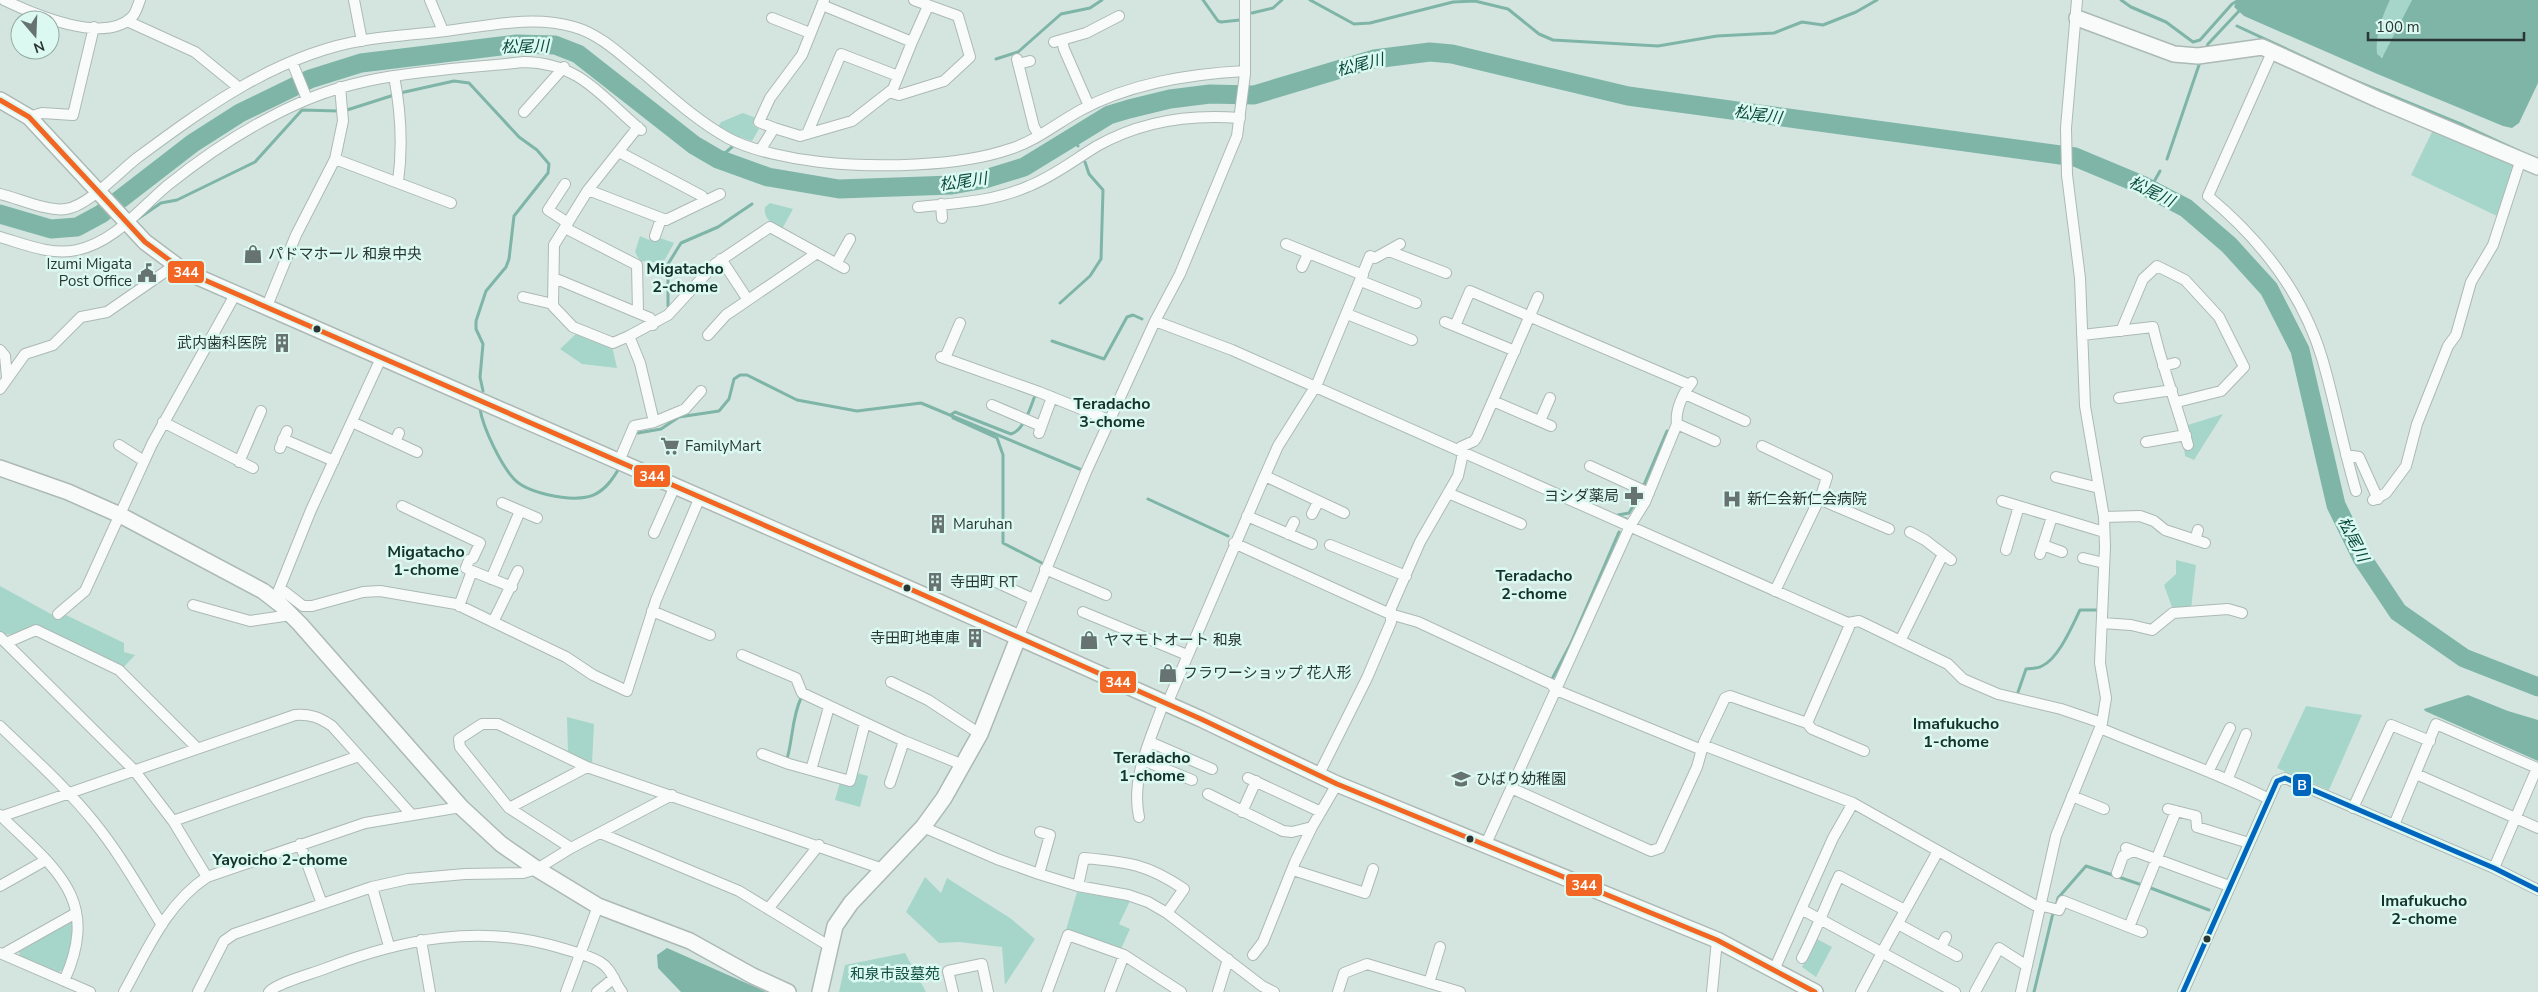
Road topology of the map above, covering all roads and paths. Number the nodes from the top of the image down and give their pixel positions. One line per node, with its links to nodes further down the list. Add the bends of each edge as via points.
1 (4, 0): 14 (street, via 66,25)
2 (140, 0): 13 (street, via 134,16)
3 (354, 0): 17 (street)
4 (430, 0): 15 (street)
5 (914, 0): 9 (street)
6 (1245, 0): 23 (street)
7 (2077, 0): 12 (street)
8 (823, 2): 16 (street); 18 (street)
9 (928, 6): 18 (street); 28 (street, via 958,16 970,57 944,81 899,95)
10 (1119, 16): 31 (street, via 1086,33 1058,41 1080,74)
11 (772, 18): 16 (street)
12 (2077, 18): 19 (main road, via 2188,57 2254,46); 86 (street, via 2066,133 2080,278)
13 (127, 21): 14 (street, via 109,27); 26 (street, via 195,52)
14 (94, 27): 33 (street, via 73,115 42,113)
15 (443, 31): 17 (street); 38 (street, via 518,22 576,28 606,44 716,130 730,139)
16 (810, 33): 35 (street, via 802,55 770,98 759,122)
17 (362, 40): 21 (street, via 309,54)
18 (912, 42): 25 (street)
19 (2273, 50): 41 (main road, via 2379,100); 124 (street, via 2208,196 2236,219 2266,252 2294,294 2322,358)
20 (1030, 61): 37 (street, via 1018,61)
21 (293, 64): 26 (street); 29 (street)
22 (564, 67): 24 (street, via 545,62 524,62); 32 (street); 39 (street, via 584,79 640,129)
23 (1245, 73): 31 (street, via 1203,73 1172,79 1136,88); 34 (street)
24 (394, 76): 27 (street); 43 (street, via 402,156)
25 (898, 76): 28 (street); 36 (street, via 841,54)
26 (238, 87): 46 (street, via 178,128)
27 (340, 87): 29 (street); 40 (street, via 343,120)
28 (889, 92): 36 (street, via 852,121)
29 (306, 98): 55 (street, via 220,148 169,184)
30 (0, 100): 33 (main road)
31 (1089, 106): 37 (street)
32 (524, 112)
33 (29, 117): 46 (main road)
34 (1241, 117): 51 (street, via 1210,116 1149,125 1097,146 1054,175 1028,187 984,200); 81 (street, via 1237,136 1180,274)
35 (774, 128): 36 (street, via 800,136); 38 (street)
36 (807, 134)
37 (1039, 136): 38 (street, via 991,155 923,163 818,162)
38 (761, 149)
39 (619, 152): 45 (street); 49 (street, via 702,196)
40 (335, 159): 43 (street); 77 (street, via 296,235)
41 (2521, 159): 42 (main road); 124 (street, via 2493,245 2471,282 2456,335 2448,346 2417,424 2406,466 2386,493 2375,500 2359,457)
42 (2538, 167)
43 (398, 182): 50 (street)
44 (565, 184): 56 (street, via 548,210)
45 (588, 190): 54 (street); 56 (street)
46 (99, 192): 47 (street, via 70,209 58,210); 55 (main road)
47 (0, 194)
48 (720, 194): 49 (street)
49 (704, 201): 54 (street)
50 (451, 203)
51 (941, 204): 52 (street); 53 (street)
52 (918, 207)
53 (942, 218)
54 (662, 219): 57 (street)
55 (125, 221): 58 (street, via 101,242 77,250 57,252); 66 (main road, via 144,242)
56 (567, 225): 69 (street, via 554,245); 78 (street, via 637,265)
57 (655, 236)
58 (0, 237)
59 (850, 240): 63 (street, via 840,266)
60 (1286, 244): 64 (street)
61 (1400, 244): 62 (street)
62 (1389, 250): 68 (street); 70 (street, via 1375,258 1370,256)
63 (817, 253): 65 (street, via 770,227); 74 (street)
64 (1308, 254): 67 (street); 70 (street)
65 (721, 259): 74 (street); 82 (street, via 668,315)
66 (174, 265): 71 (main road); 94 (street, via 107,312 81,317 53,345 25,354)
67 (1302, 267)
68 (1446, 273)
69 (554, 278): 76 (street); 78 (street)
70 (1362, 278): 75 (street); 79 (street)
71 (236, 293): 77 (main road); 112 (street)
72 (523, 297): 76 (street)
73 (1538, 297): 80 (street)
74 (748, 300): 85 (street, via 726,315)
75 (1416, 303)
76 (553, 304): 87 (street, via 573,327 613,343)
77 (267, 306): 91 (main road)
78 (638, 312): 82 (street, via 650,318)
79 (1347, 314): 88 (street); 95 (street)
80 (1530, 316): 90 (street); 90 (street, via 1470,290 1450,324); 96 (street, via 1554,332)
81 (1155, 321): 95 (street, via 1232,350); 109 (street)
82 (653, 324): 87 (street)
83 (960, 324): 100 (street, via 943,358)
84 (2121, 331): 86 (street); 93 (street, via 2153,327); 104 (street, via 2143,279 2157,266 2185,280 2219,318 2244,367 2221,391)
85 (708, 335)
86 (2082, 335): 135 (street, via 2085,406)
87 (629, 336): 114 (street, via 640,363)
88 (1412, 340)
89 (0, 350): 94 (street, via 5,356)
90 (1515, 351): 103 (street)
91 (382, 356): 113 (street); 127 (main road)
92 (2175, 363): 93 (street)
93 (2163, 366): 98 (street)
94 (7, 377): 97 (street)
95 (1315, 387): 123 (street); 132 (street, via 1278,446)
96 (1689, 387): 108 (street); 115 (street, via 1676,416)
97 (0, 389)
98 (2172, 390): 102 (street); 104 (street)
99 (701, 391): 114 (street, via 684,409)
100 (1052, 397): 107 (street, via 1040,429 1025,419); 109 (street)
101 (1550, 398): 110 (street)
102 (2119, 398)
103 (1493, 401): 110 (street); 123 (street, via 1477,437 1461,447)
104 (2177, 402): 119 (street, via 2187,440)
105 (1732, 404): 108 (street)
106 (261, 410): 128 (street, via 254,439)
107 (997, 411)
108 (1728, 414): 111 (street)
109 (1111, 421): 170 (street)
110 (1540, 421): 116 (street)
111 (1745, 421)
112 (163, 422): 125 (street); 128 (street, via 209,452)
113 (352, 422): 122 (street, via 397,437); 126 (street)
114 (654, 422): 127 (street, via 634,426)
115 (1677, 424): 118 (street); 136 (street)
116 (1551, 426)
117 (283, 439): 126 (street)
118 (1715, 441)
119 (2146, 442)
120 (119, 445): 125 (street)
121 (1762, 446): 140 (street, via 1775,458 1808,473 1827,476)
122 (417, 452)
123 (1462, 453): 138 (street, via 1458,476); 156 (street)
124 (2346, 455): 137 (street)
125 (144, 461): 149 (street)
126 (334, 461): 180 (street)
127 (619, 461): 134 (main road)
128 (239, 462): 131 (street)
129 (1590, 466): 136 (street)
130 (0, 468): 149 (main road)
131 (253, 468)
132 (1265, 476): 142 (street); 150 (street)
133 (2056, 478): 135 (street)
134 (675, 486): 139 (main road); 160 (street)
135 (2099, 488): 151 (street)
136 (1645, 491): 156 (street)
137 (2356, 491)
138 (1448, 493): 155 (street); 173 (street, via 1433,516)
139 (700, 497): 183 (street); 195 (main road)
140 (1819, 499): 157 (street, via 1867,525); 177 (street)
141 (2002, 501): 145 (street)
142 (1318, 502): 147 (street); 148 (street)
143 (502, 504): 146 (street)
144 (402, 506): 171 (street, via 419,509 467,531 480,543 466,568)
145 (2020, 506): 152 (street); 166 (street, via 2008,528)
146 (520, 511): 153 (street); 174 (street)
147 (1344, 513)
148 (1312, 514)
149 (120, 515): 180 (main road); 187 (street, via 85,591)
150 (1247, 516): 161 (street); 163 (street)
151 (2104, 516): 159 (street); 162 (street, via 2140,516)
152 (2052, 517): 159 (street); 167 (street, via 2042,550)
153 (537, 518)
154 (1294, 522): 161 (street)
155 (1521, 524)
156 (1630, 526): 177 (street, via 1635,531); 201 (street)
157 (1889, 529)
158 (1910, 532): 197 (street, via 1947,557)
159 (2104, 532): 169 (street)
160 (654, 533)
161 (1288, 534): 164 (street)
162 (2200, 537)
163 (1234, 543): 184 (street); 199 (street)
164 (1312, 544)
165 (1330, 545): 173 (street)
166 (2006, 550)
167 (2062, 552)
168 (2083, 558): 169 (street)
169 (2104, 563): 192 (street)
170 (1045, 569): 178 (street); 179 (street)
171 (472, 571): 174 (street); 182 (street)
172 (518, 571): 176 (street)
173 (1406, 576): 184 (street)
174 (491, 578): 176 (street)
175 (994, 581): 179 (street)
176 (512, 587): 190 (street)
177 (1775, 591): 191 (street)
178 (1106, 595)
179 (1033, 599): 195 (street)
180 (274, 600): 182 (street, via 285,592 303,606 312,606 363,592 380,591); 188 (main road)
181 (193, 605): 188 (street, via 250,621)
182 (459, 606): 190 (street)
183 (652, 611): 190 (street, via 627,691 593,675 566,657); 193 (street)
184 (1390, 611): 201 (street, via 1550,684); 227 (street, via 1391,622 1367,678)
185 (1083, 612): 199 (street, via 1130,636)
186 (2242, 613): 192 (street, via 2228,609 2173,612 2152,630)
187 (58, 614)
188 (291, 615): 240 (main road)
189 (698, 618): 193 (street)
190 (492, 622)
191 (1848, 623): 197 (street, via 1859,622); 205 (street, via 1832,670)
192 (2102, 623): 207 (street, via 2100,663 2106,698)
193 (693, 628): 194 (street)
194 (710, 635)
195 (1018, 638): 202 (main road); 209 (main road)
196 (3, 640): 215 (street, via 36,630 119,670); 224 (street)
197 (1900, 641): 207 (street, via 1948,664 1962,679 1998,694 2061,709)
198 (742, 655): 203 (street, via 796,678 802,693)
199 (1187, 655): 202 (street)
200 (891, 682): 209 (street, via 928,700)
201 (1556, 690): 214 (street); 233 (street)
202 (1167, 704): 213 (street, via 1162,708); 227 (main road)
203 (829, 707): 204 (street); 225 (street)
204 (865, 723): 211 (street); 225 (street, via 850,781)
205 (1807, 723): 214 (street, via 1730,696 1725,698); 216 (street, via 1812,729 1854,741)
206 (0, 726): 234 (street)
207 (2101, 726): 226 (street, via 2157,752); 237 (street)
208 (2230, 728): 226 (street)
209 (980, 734): 220 (main road)
210 (2246, 734): 229 (street)
211 (904, 741): 220 (street); 231 (street)
212 (2430, 741): 222 (street, via 2436,724); 228 (street); 242 (street, via 2391,725)
213 (1150, 742): 219 (street); 223 (street)
214 (1702, 747): 233 (street, via 1694,776 1660,848 1651,851); 239 (street)
215 (197, 748): 218 (street, via 294,715 307,714 332,726); 224 (street)
216 (1864, 751)
217 (762, 754): 225 (street)
218 (359, 756): 246 (street); 250 (street)
219 (1144, 760): 230 (street); 248 (street, via 1133,800)
220 (963, 765): 253 (main road)
221 (587, 767): 236 (street); 241 (street); 241 (street, via 498,724 482,724 460,739 460,747)
222 (2538, 768): 249 (street)
223 (1212, 769)
224 (134, 770): 234 (street); 250 (street)
225 (811, 770)
226 (2209, 770): 229 (street)
227 (1319, 774): 232 (main road)
228 (2416, 774): 249 (street); 251 (street)
229 (2228, 778): 238 (street)
230 (1192, 780)
231 (890, 783)
232 (1337, 784): 245 (street); 260 (main road)
233 (1511, 788): 260 (street)
234 (68, 792): 247 (street); 287 (street, via 111,844)
235 (1208, 794): 244 (street)
236 (672, 795): 256 (street); 259 (street)
237 (2072, 796): 243 (street); 280 (street, via 2056,836)
238 (2269, 799): 242 (street, via 2277,781 2285,778); 257 (street)
239 (1853, 803): 262 (street); 282 (street, via 1833,838)
240 (461, 807): 246 (street); 269 (main road)
241 (508, 808): 261 (street)
242 (2354, 808): 251 (street)
243 (2104, 809)
244 (1242, 812): 245 (street, via 1252,779); 252 (street, via 1283,831)
245 (1322, 812): 252 (street)
246 (412, 814): 258 (street, via 365,823)
247 (1, 816): 263 (street)
248 (1139, 817)
249 (2515, 818): 254 (street); 266 (street)
250 (173, 821): 272 (street)
251 (2394, 825): 266 (street)
252 (1312, 827): 270 (street)
253 (923, 828): 267 (main road); 271 (street)
254 (2538, 828)
255 (1040, 832): 271 (street, via 1050,835)
256 (600, 833): 261 (street); 281 (street, via 739,891)
257 (2249, 843): 264 (street, via 2198,827 2196,810 2172,810); 276 (street)
258 (300, 844): 272 (street); 278 (street)
259 (819, 845): 267 (street); 281 (street)
260 (1485, 846): 293 (main road)
261 (570, 848): 269 (street)
262 (1938, 851): 280 (street); 283 (street)
263 (46, 860): 273 (street); 284 (street, via 70,890)
264 (2157, 860): 265 (street, via 2130,849); 276 (street); 289 (street)
265 (2116, 865)
266 (2494, 868): 277 (street)
267 (883, 869): 295 (main road, via 851,903 835,926)
268 (1373, 869): 270 (street, via 1365,893)
269 (537, 870): 274 (street, via 408,879); 279 (main road)
270 (1292, 870): 301 (street, via 1263,942)
271 (1039, 874): 275 (street)
272 (206, 877): 287 (street, via 177,901)
273 (0, 886)
274 (372, 886): 278 (street); 294 (street)
275 (1078, 886): 285 (street, via 1128,895); 285 (street, via 1084,858 1144,866 1184,889)
276 (2229, 886): 336 (street)
277 (2538, 890)
278 (322, 904): 313 (street, via 234,934 224,941)
279 (598, 906): 299 (street); 319 (main road, via 690,941)
280 (2039, 906): 289 (street, via 2059,910 2063,901); 306 (street)
281 (768, 909): 295 (street)
282 (1801, 909): 286 (street); 307 (street)
283 (1905, 910): 286 (street, via 1839,876); 288 (street)
284 (76, 913): 298 (street); 309 (street, via 77,948)
285 (1167, 913): 305 (street)
286 (1820, 919): 302 (street); 304 (street, via 1820,925)
287 (162, 924): 312 (street)
288 (1898, 924): 297 (street); 302 (street)
289 (2129, 926): 290 (street)
290 (2142, 932)
291 (1946, 937): 297 (street)
292 (421, 940): 294 (street); 299 (street, via 470,935 512,938); 315 (street)
293 (1717, 940): 307 (main road); 330 (street)
294 (389, 946): 314 (street)
295 (829, 946): 320 (main road)
296 (1440, 947): 310 (street)
297 (1941, 947): 303 (street)
298 (2, 953): 309 (street)
299 (580, 954): 308 (street, via 610,969); 316 (street)
300 (1124, 955): 323 (street, via 1068,935); 324 (street); 325 (street)
301 (1253, 955)
302 (1881, 955): 332 (street); 333 (street)
303 (1957, 956)
304 (1802, 958)
305 (1228, 959): 326 (street); 327 (street)
306 (2027, 966): 334 (street, via 1999,948); 335 (street)
307 (1774, 970): 331 (main road)
308 (614, 978): 317 (street); 318 (street)
309 (64, 981): 311 (street)
310 (1429, 983): 328 (street, via 1367,964 1344,973); 329 (street)
311 (90, 992)
312 (124, 992)
313 (198, 992)
314 (269, 992)
315 (430, 992)
316 (566, 992)
317 (596, 992)
318 (622, 992)
319 (788, 992)
320 (820, 992)
321 (953, 992): 322 (street, via 948,971 982,964)
322 (988, 992)
323 (1047, 992)
324 (1110, 992)
325 (1181, 992)
326 (1218, 992)
327 (1274, 992)
328 (1338, 992)
329 (1460, 992)
330 (1712, 992)
331 (1815, 992)
332 (1861, 992)
333 (1955, 992)
334 (1975, 992)
335 (2021, 992)
336 (2183, 992)

